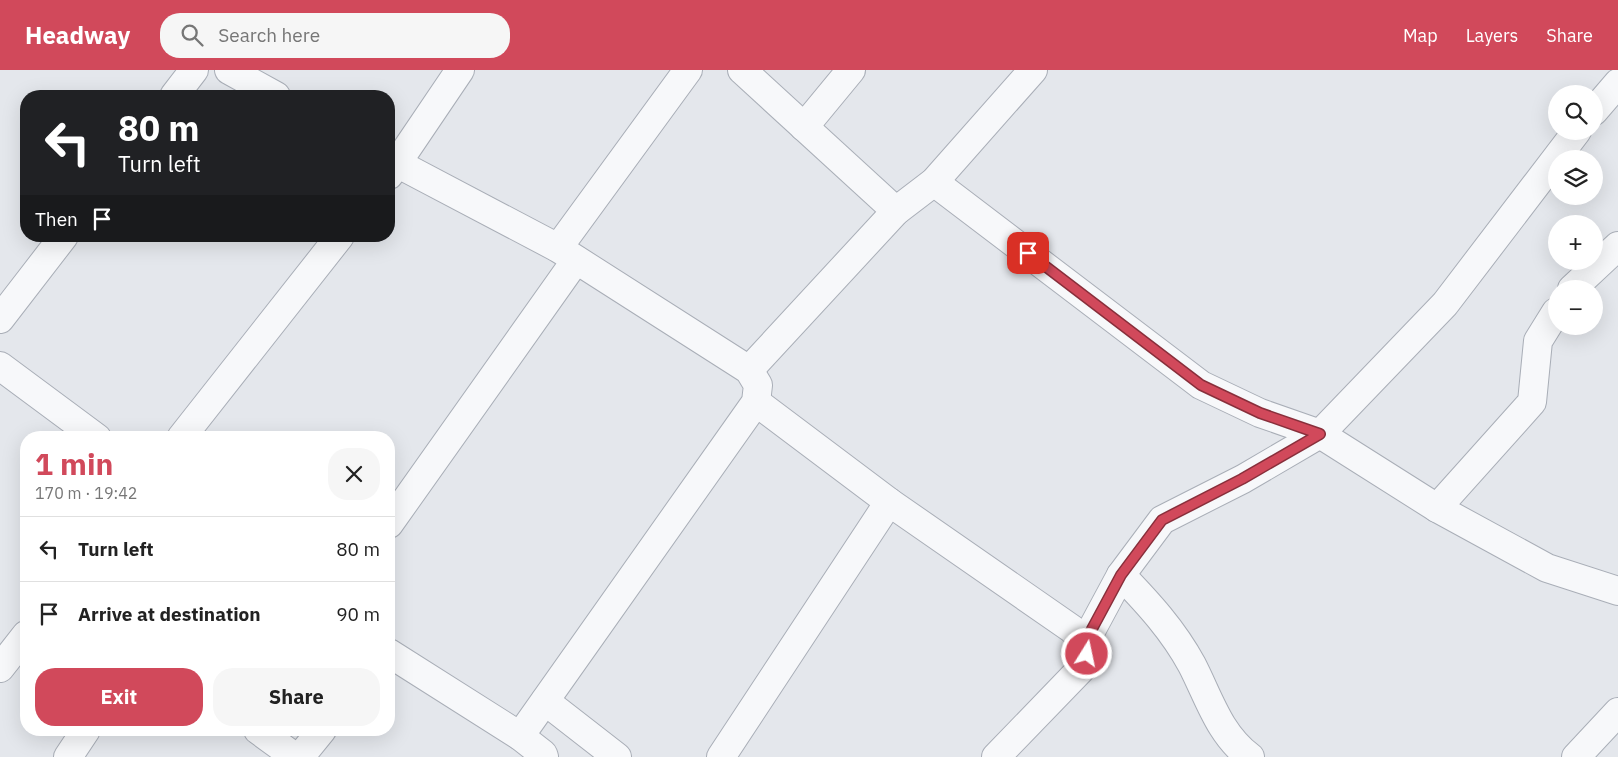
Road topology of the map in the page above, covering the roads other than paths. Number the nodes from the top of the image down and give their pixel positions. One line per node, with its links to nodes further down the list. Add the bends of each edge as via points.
1 (194, 70): 9 (street)
2 (229, 70): 10 (street)
3 (460, 70): 14 (street)
4 (688, 70): 21 (street)
5 (742, 70): 12 (street)
6 (851, 70): 12 (street)
7 (1033, 70): 16 (street)
8 (1618, 83): 11 (street)
9 (179, 90)
10 (265, 90)
11 (1603, 100)
12 (804, 127): 17 (street)
13 (1570, 140): 30 (street, via 1445,304)
14 (395, 162)
15 (395, 168): 21 (street)
16 (934, 182): 17 (street); 30 (street, via 1201,385 1260,413)
17 (896, 211): 26 (street)
18 (59, 242): 23 (street)
19 (335, 242): 29 (street)
20 (1618, 246): 22 (street)
21 (567, 254): 26 (street); 33 (street)
22 (1582, 280)
23 (0, 318)
24 (1548, 324): 32 (street, via 1538,340 1532,402)
25 (0, 366): 28 (street)
26 (749, 370): 27 (street, via 758,385)
27 (756, 402): 31 (street); 40 (street)
28 (88, 431)
29 (187, 431)
30 (1320, 434): 32 (street); 34 (street, via 1162,520)
31 (889, 502): 36 (street, via 1072,628); 52 (street)
32 (1437, 508): 35 (street, via 1547,568)
33 (395, 515)
34 (1121, 575): 36 (street); 46 (street, via 1161,616 1191,664 1216,718)
35 (1618, 591)
36 (1085, 642): 53 (street, via 1087,654 1082,668)
37 (20, 643): 39 (street)
38 (395, 658): 45 (street)
39 (0, 668)
40 (545, 701): 45 (street); 51 (street)
41 (1618, 712): 54 (street)
42 (82, 736): 47 (street)
43 (266, 736): 48 (street)
44 (317, 736): 49 (street)
45 (520, 736): 50 (street)
46 (1241, 754)
47 (68, 757)
48 (296, 757)
49 (300, 757)
50 (544, 757)
51 (616, 757)
52 (721, 757)
53 (996, 757)
54 (1576, 757)

